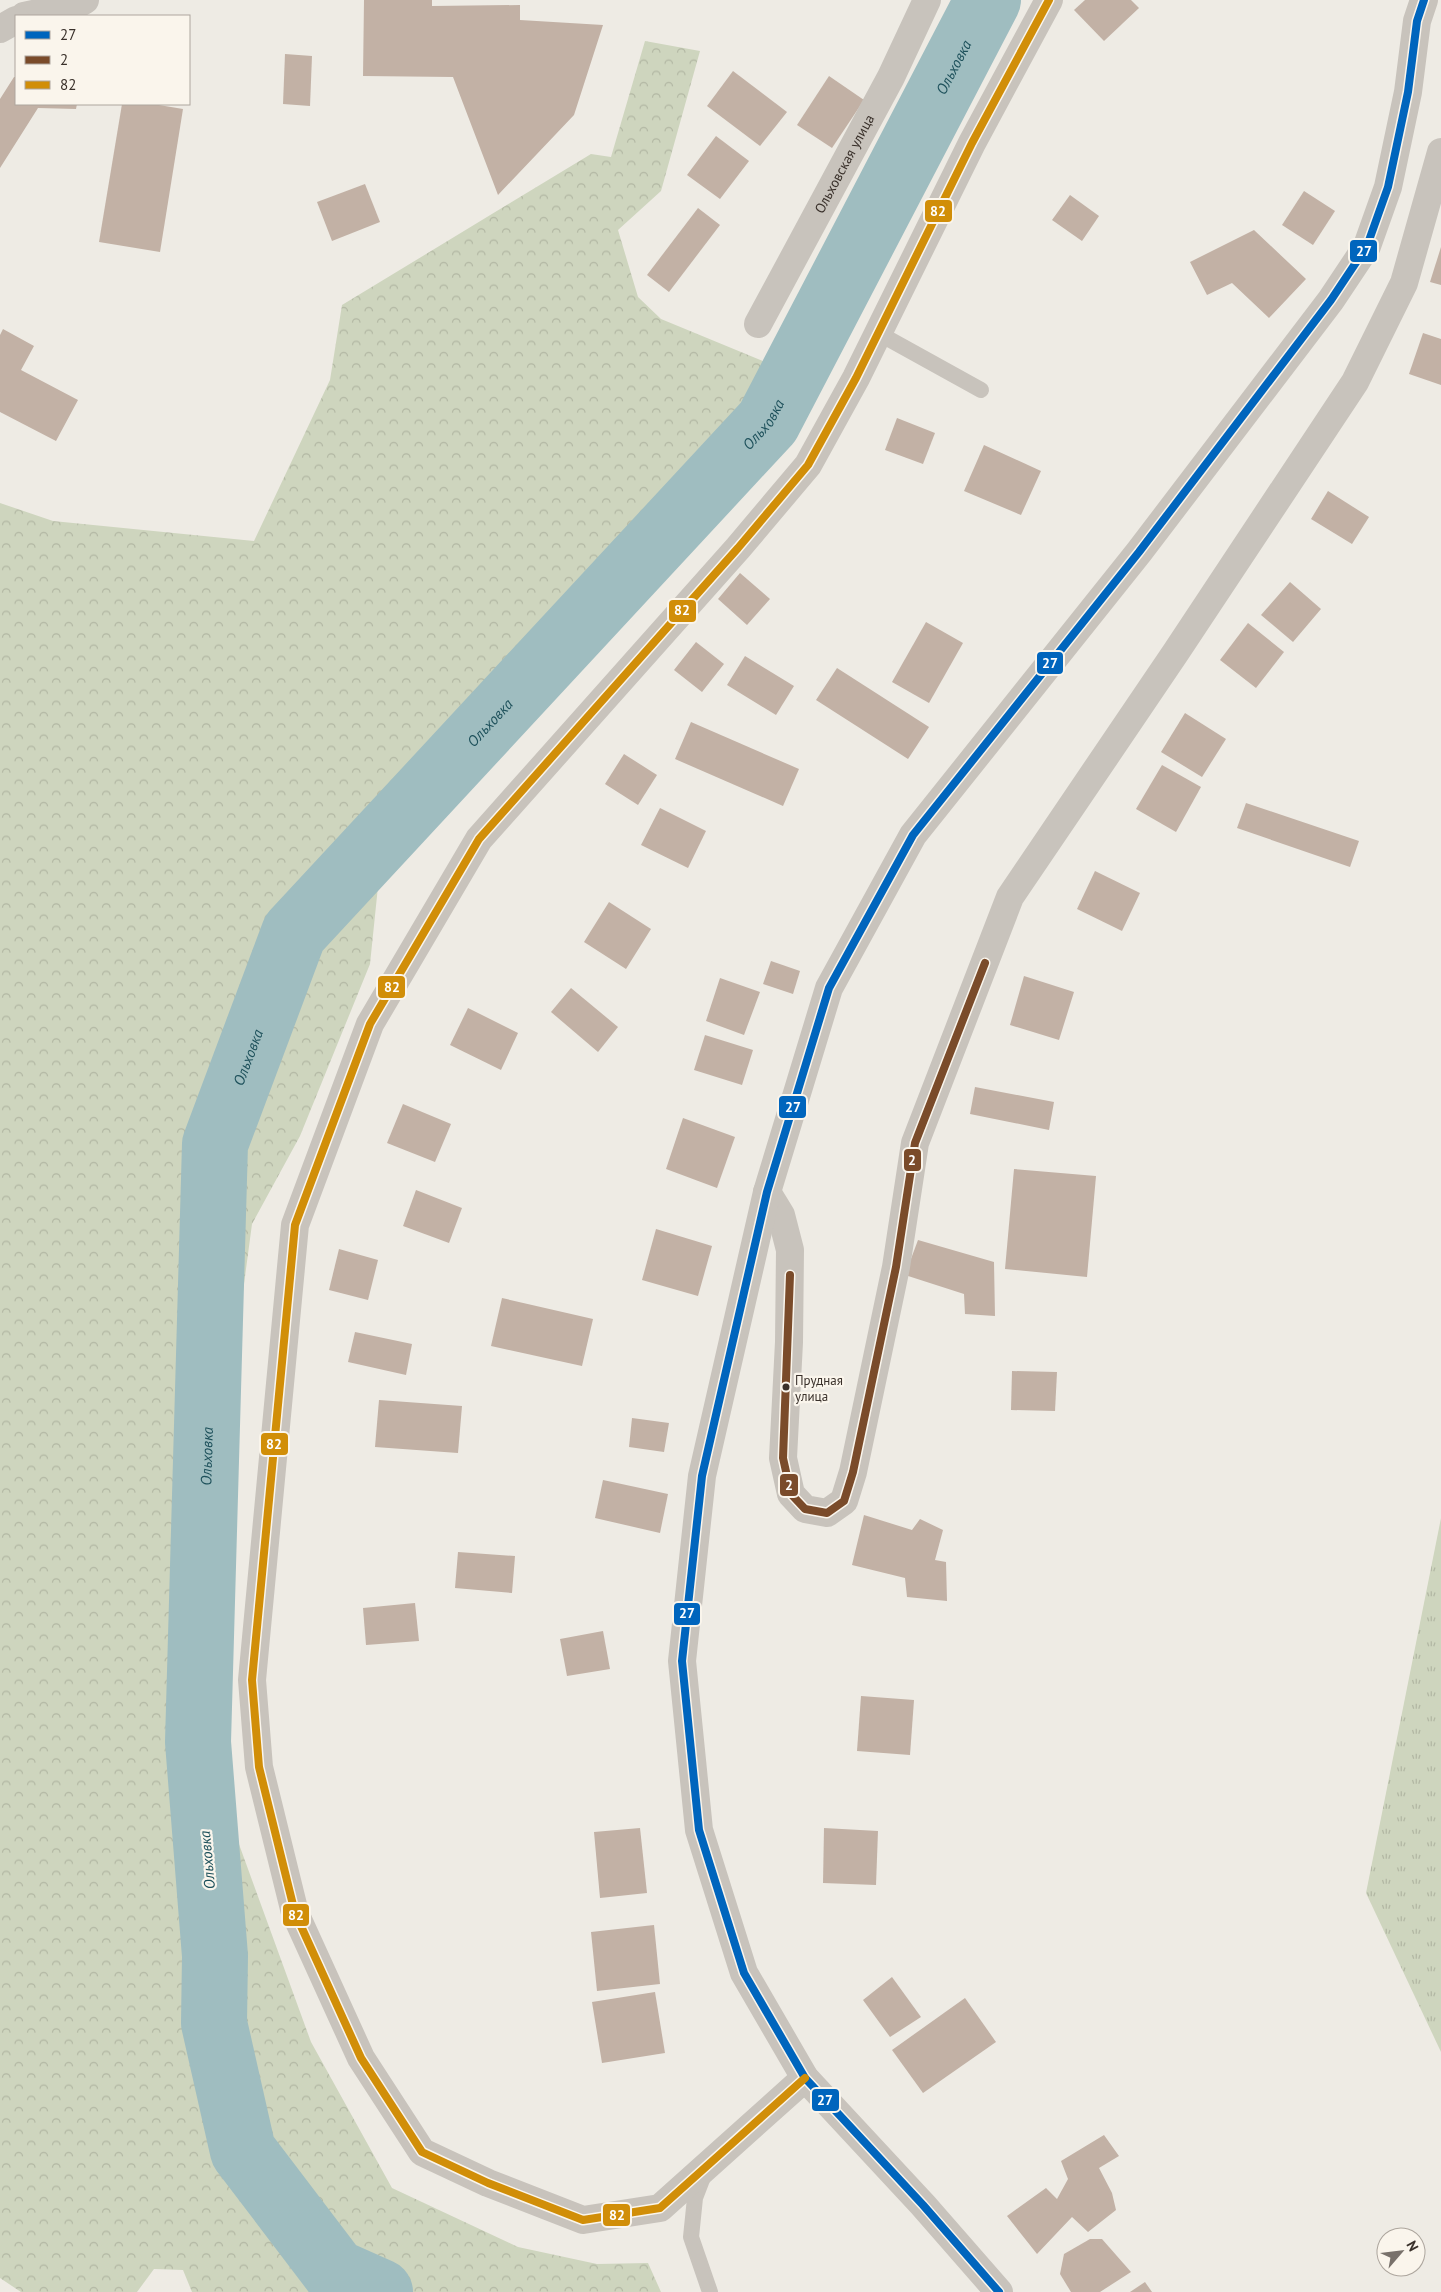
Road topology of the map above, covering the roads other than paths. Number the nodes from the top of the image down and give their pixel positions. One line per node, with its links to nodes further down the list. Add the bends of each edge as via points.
1 (84, 0): 5 (street)
2 (927, 0): 9 (street, Ольховская улица, via 892,77)
3 (1049, 0): 10 (street, via 972,143)
4 (1424, 0): 12 (street, via 1417,21 1408,92 1388,187 1367,246 1331,300 1139,552 913,835 829,988)
5 (28, 15)
6 (15, 21): 7 (street)
7 (0, 29)
8 (1441, 152): 12 (street, via 1404,283 1355,382 1010,897 915,1143 896,1267 853,1472 844,1501 827,1513 805,1509 791,1494 783,1458 790,1250 781,1215)
9 (758, 324)
10 (878, 333): 11 (lane); 14 (street, via 808,465 479,839 370,1024 295,1225 252,1680 260,1767 295,1913 361,2058 422,2152 488,2183 583,2220 660,2208)
11 (981, 390)
12 (767, 1192): 13 (street, via 702,1476 682,1661 699,1830 744,1974)
13 (805, 2078): 14 (street); 16 (street, via 924,2205)
14 (707, 2166): 15 (lane, via 695,2198 691,2237)
15 (710, 2292)
16 (999, 2292)

